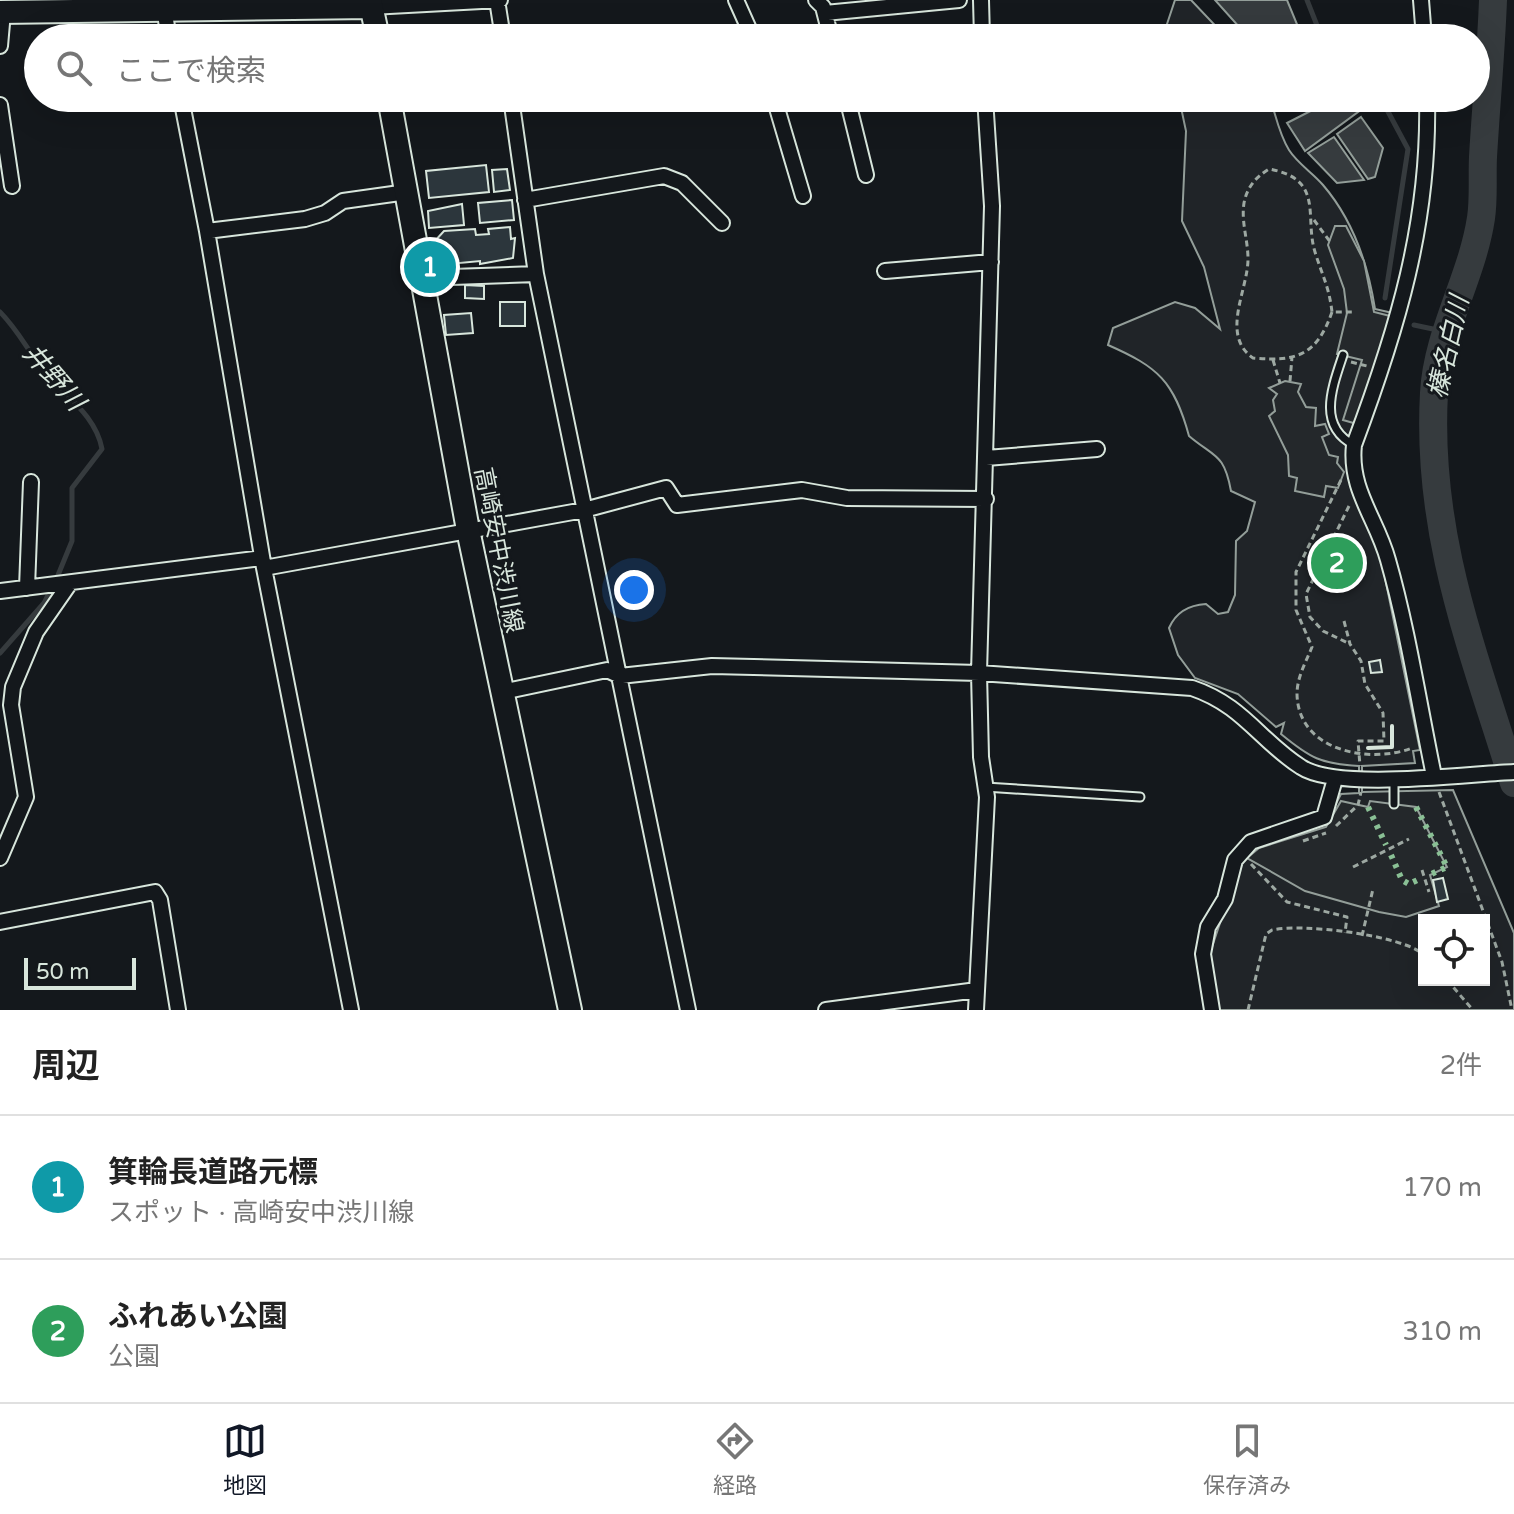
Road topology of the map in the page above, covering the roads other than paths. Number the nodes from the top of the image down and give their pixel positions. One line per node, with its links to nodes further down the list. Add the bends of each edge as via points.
1 (499, 0): 7 (street); 12 (street)
2 (736, 0): 13 (street)
3 (816, 0): 10 (street)
4 (959, 0): 10 (street)
5 (981, 0): 15 (street)
6 (1421, 0): 16 (street)
7 (371, 3): 8 (main road); 11 (main road)
8 (163, 6): 9 (main road)
9 (2, 12): 17 (street)
10 (825, 13): 14 (street)
11 (375, 24)
12 (502, 24)
13 (747, 24)
14 (828, 24)
15 (982, 24)
16 (1423, 24)
17 (0, 46)
18 (0, 105): 27 (street)
19 (184, 112): 32 (street)
20 (392, 112): 28 (main road, 高崎安中渋川線)
21 (513, 112): 30 (street)
22 (778, 112): 29 (street)
23 (850, 112): 26 (street)
24 (986, 112): 33 (street)
25 (1426, 112): 38 (street, via 1411,269)
26 (866, 175)
27 (12, 186)
28 (407, 192): 32 (street, via 343,201 305,219); 36 (main road, 高崎安中渋川線)
29 (803, 196)
30 (525, 200): 31 (street, via 664,176 682,183); 35 (street)
31 (722, 223)
32 (207, 231): 45 (street)
33 (991, 262): 34 (street); 40 (street)
34 (885, 271)
35 (536, 274): 36 (street); 43 (street)
36 (423, 278): 44 (main road, 高崎安中渋川線)
37 (1343, 355): 38 (lane, via 1330,414 1334,429)
38 (1354, 445): 55 (street, via 1353,470 1388,557)
39 (1097, 449): 40 (street)
40 (986, 458): 42 (street)
41 (31, 482): 47 (street)
42 (986, 499): 43 (street, via 847,498 802,490 677,505 666,488); 49 (street)
43 (584, 510): 44 (street); 50 (street)
44 (468, 530): 45 (street); 51 (main road, 高崎安中渋川線)
45 (263, 563): 46 (street); 63 (street)
46 (66, 584): 47 (street); 59 (street, via 36,632 13,687 11,705 26,797)
47 (27, 588): 48 (street)
48 (0, 591)
49 (979, 673): 50 (street, via 712,666); 54 (street, via 1192,688 1241,713 1301,768); 56 (street)
50 (620, 676): 51 (street, via 607,670); 65 (street)
51 (502, 692): 64 (main road, 高崎安中渋川線)
52 (1514, 772): 55 (street)
53 (1394, 777): 54 (street); 55 (street); 58 (lane)
54 (1335, 779): 68 (street, via 1327,813 1316,826 1251,842 1235,860 1203,954)
55 (1437, 779)
56 (985, 787): 57 (lane); 61 (street)
57 (1140, 797)
58 (1394, 804)
59 (0, 858)
60 (0, 922): 62 (street, via 155,892)
61 (977, 990): 66 (street); 67 (street)
62 (178, 1010)
63 (351, 1010)
64 (570, 1010)
65 (688, 1010)
66 (826, 1010)
67 (976, 1010)
68 (1212, 1010)

